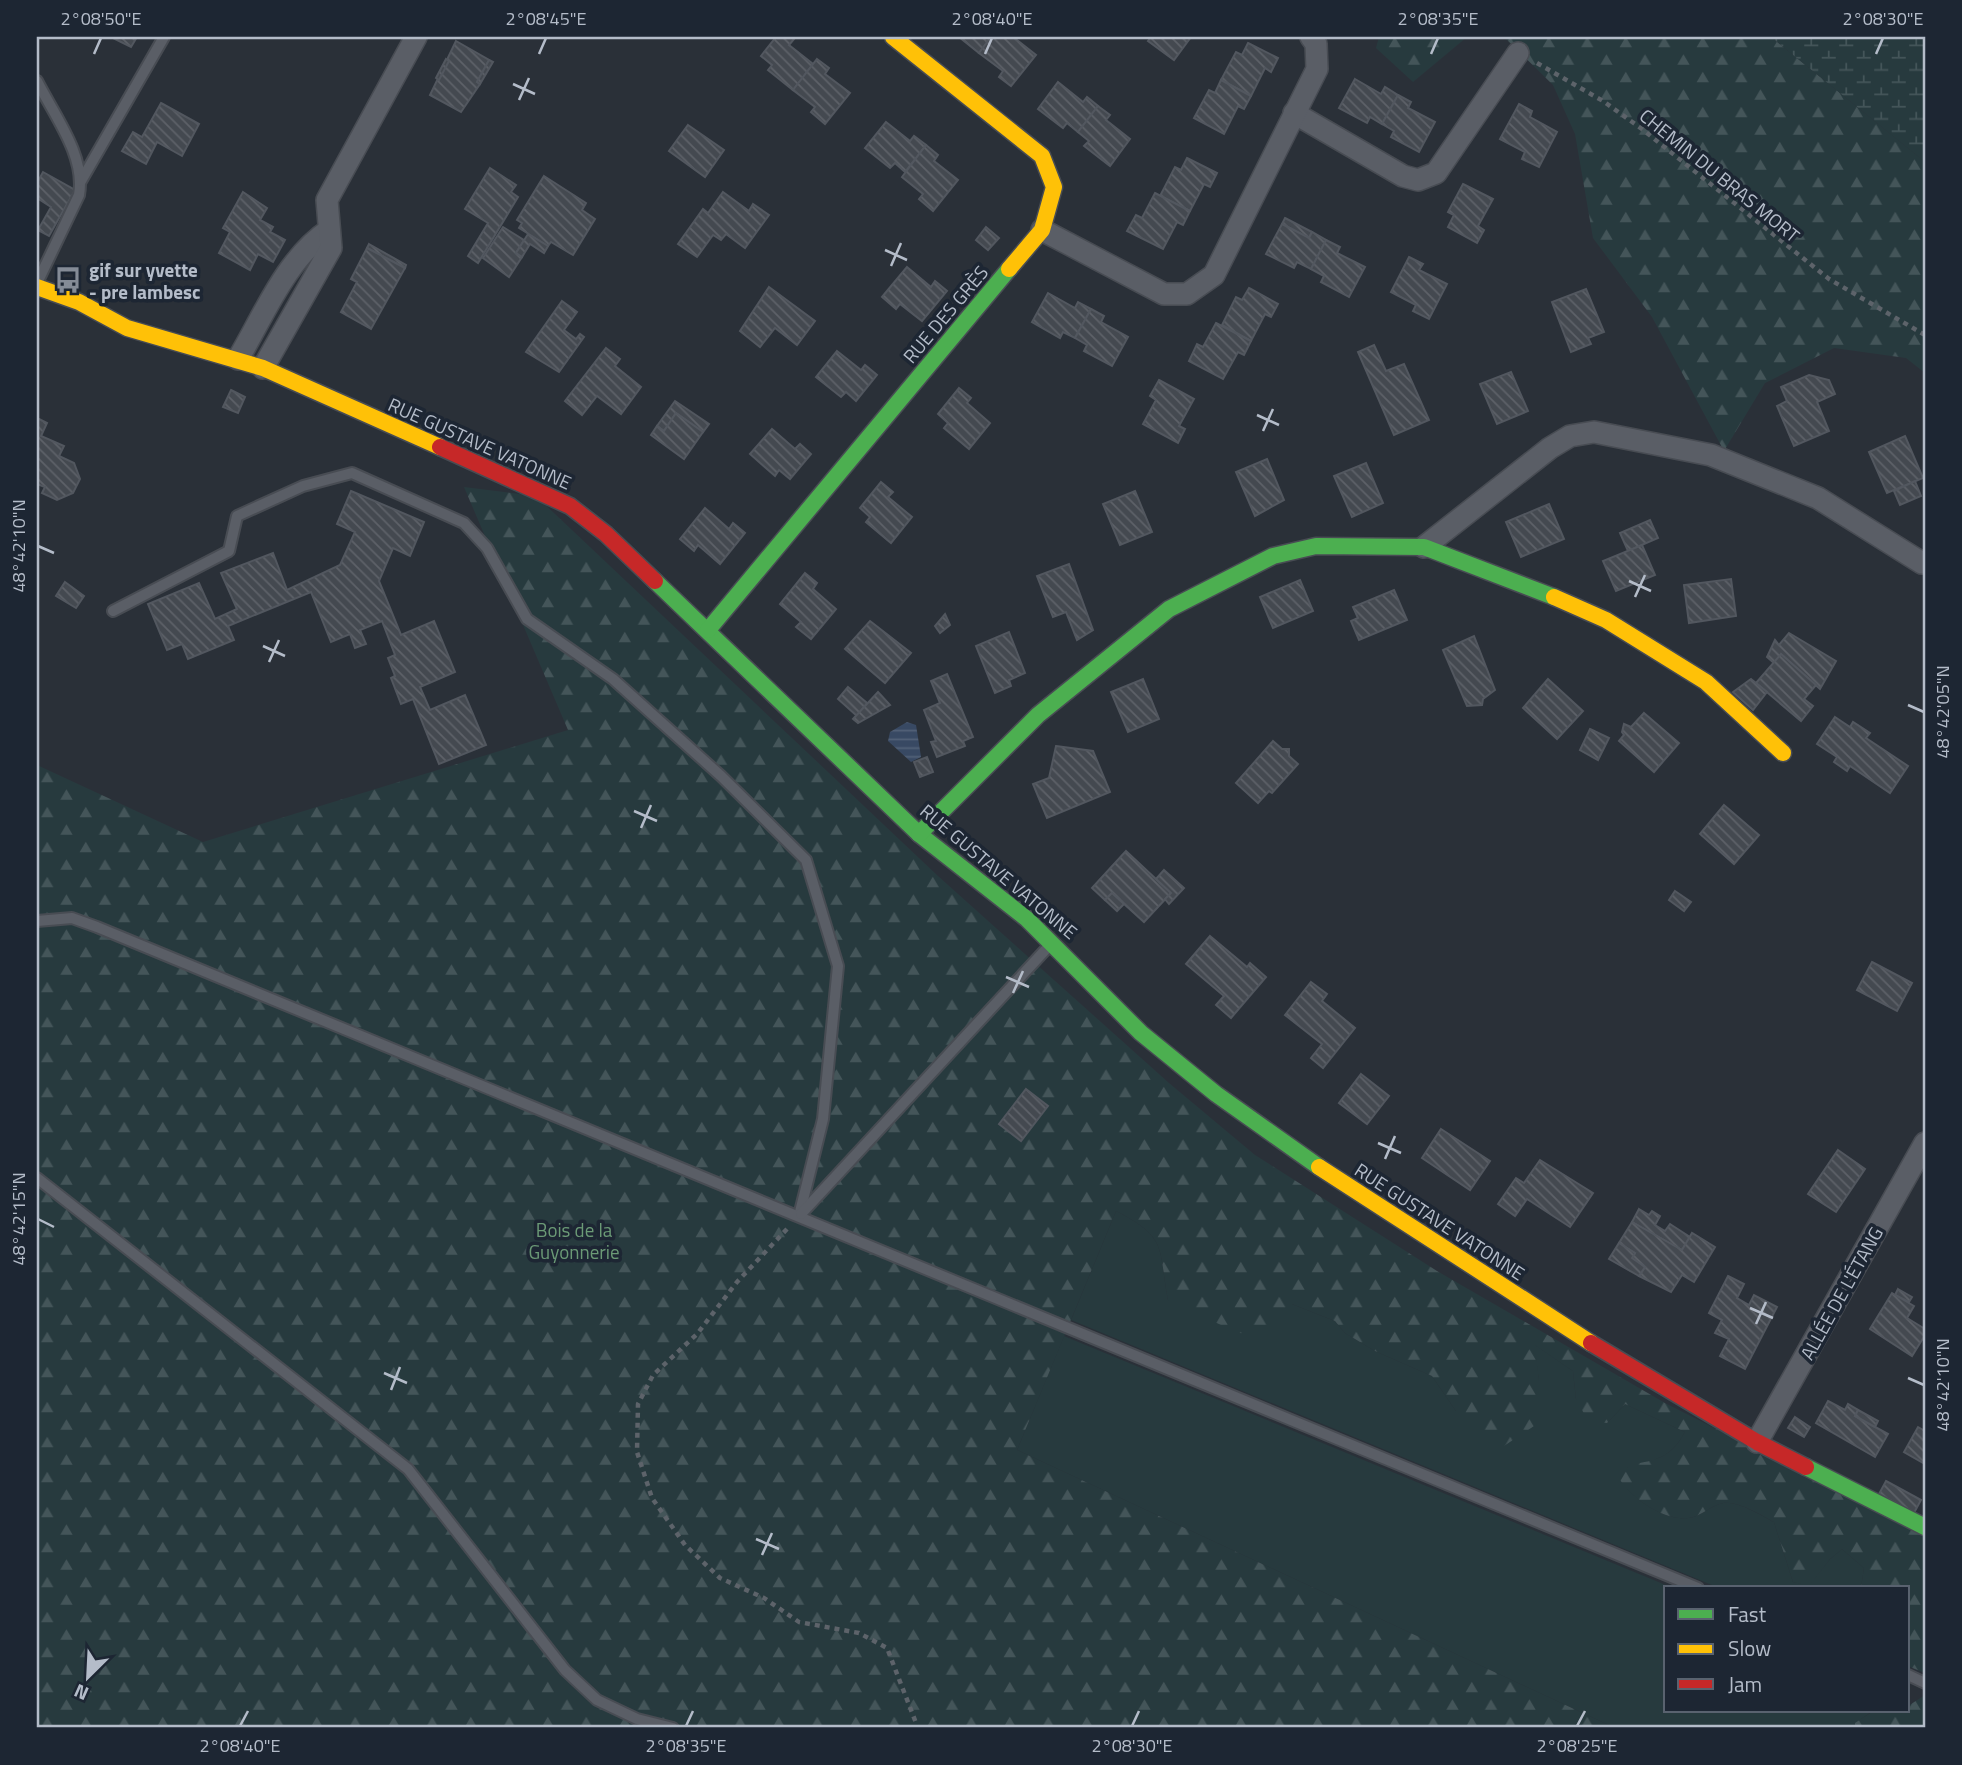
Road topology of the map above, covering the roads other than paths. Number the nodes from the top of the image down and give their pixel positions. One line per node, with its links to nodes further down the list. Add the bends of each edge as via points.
1 (164, 37): 8 (lane)
2 (416, 37): 9 (street, via 327,200)
3 (893, 37): 10 (street, RUE DES GRÈS, via 1042,156 1054,187)
4 (1311, 37): 7 (street, via 1316,44 1317,69)
5 (1518, 53): 7 (street, via 1436,173 1418,180 1403,176)
6 (37, 81): 8 (lane, via 79,164)
7 (1294, 113): 10 (street, via 1214,275 1186,294 1164,294)
8 (81, 181): 11 (lane, via 79,195)
9 (329, 230): 12 (street, via 294,263); 13 (street, via 331,248)
10 (1042, 230): 17 (street, RUE DES GRÈS)
11 (37, 285): 12 (street, RUE GUSTAVE VATONNE, via 127,328)
12 (238, 359): 13 (street, RUE GUSTAVE VATONNE)
13 (263, 369): 17 (street, RUE GUSTAVE VATONNE, via 570,506)
14 (1424, 547): 15 (street, via 1550,447 1570,436 1594,432 1669,444 1756,471 1818,498); 18 (street, via 1606,620 1706,682); 19 (street, via 1295,549 1273,555 1195,594 1116,650 1038,715)
15 (1922, 563)
16 (113, 611): 24 (lane, via 229,551 237,516 303,485 352,473 464,523 487,548 527,619 613,679 806,860 838,967 823,1119)
17 (708, 630): 19 (street, RUE GUSTAVE VATONNE)
18 (1783, 753)
19 (919, 834): 21 (street, RUE GUSTAVE VATONNE)
20 (37, 921): 24 (lane, via 72,918 97,927)
21 (1052, 942): 24 (lane); 25 (street, RUE GUSTAVE VATONNE, via 1142,1033 1216,1094 1349,1188 1570,1331)
22 (1925, 1143): 25 (street, ALLÉE DE L'ÉTANG)
23 (37, 1178): 28 (lane, via 408,1469 565,1670 597,1700 637,1719)
24 (799, 1216): 27 (lane)
25 (1757, 1442): 26 (street, RUE GUSTAVE VATONNE)
26 (1925, 1527)
27 (1693, 1586)
28 (673, 1728)

